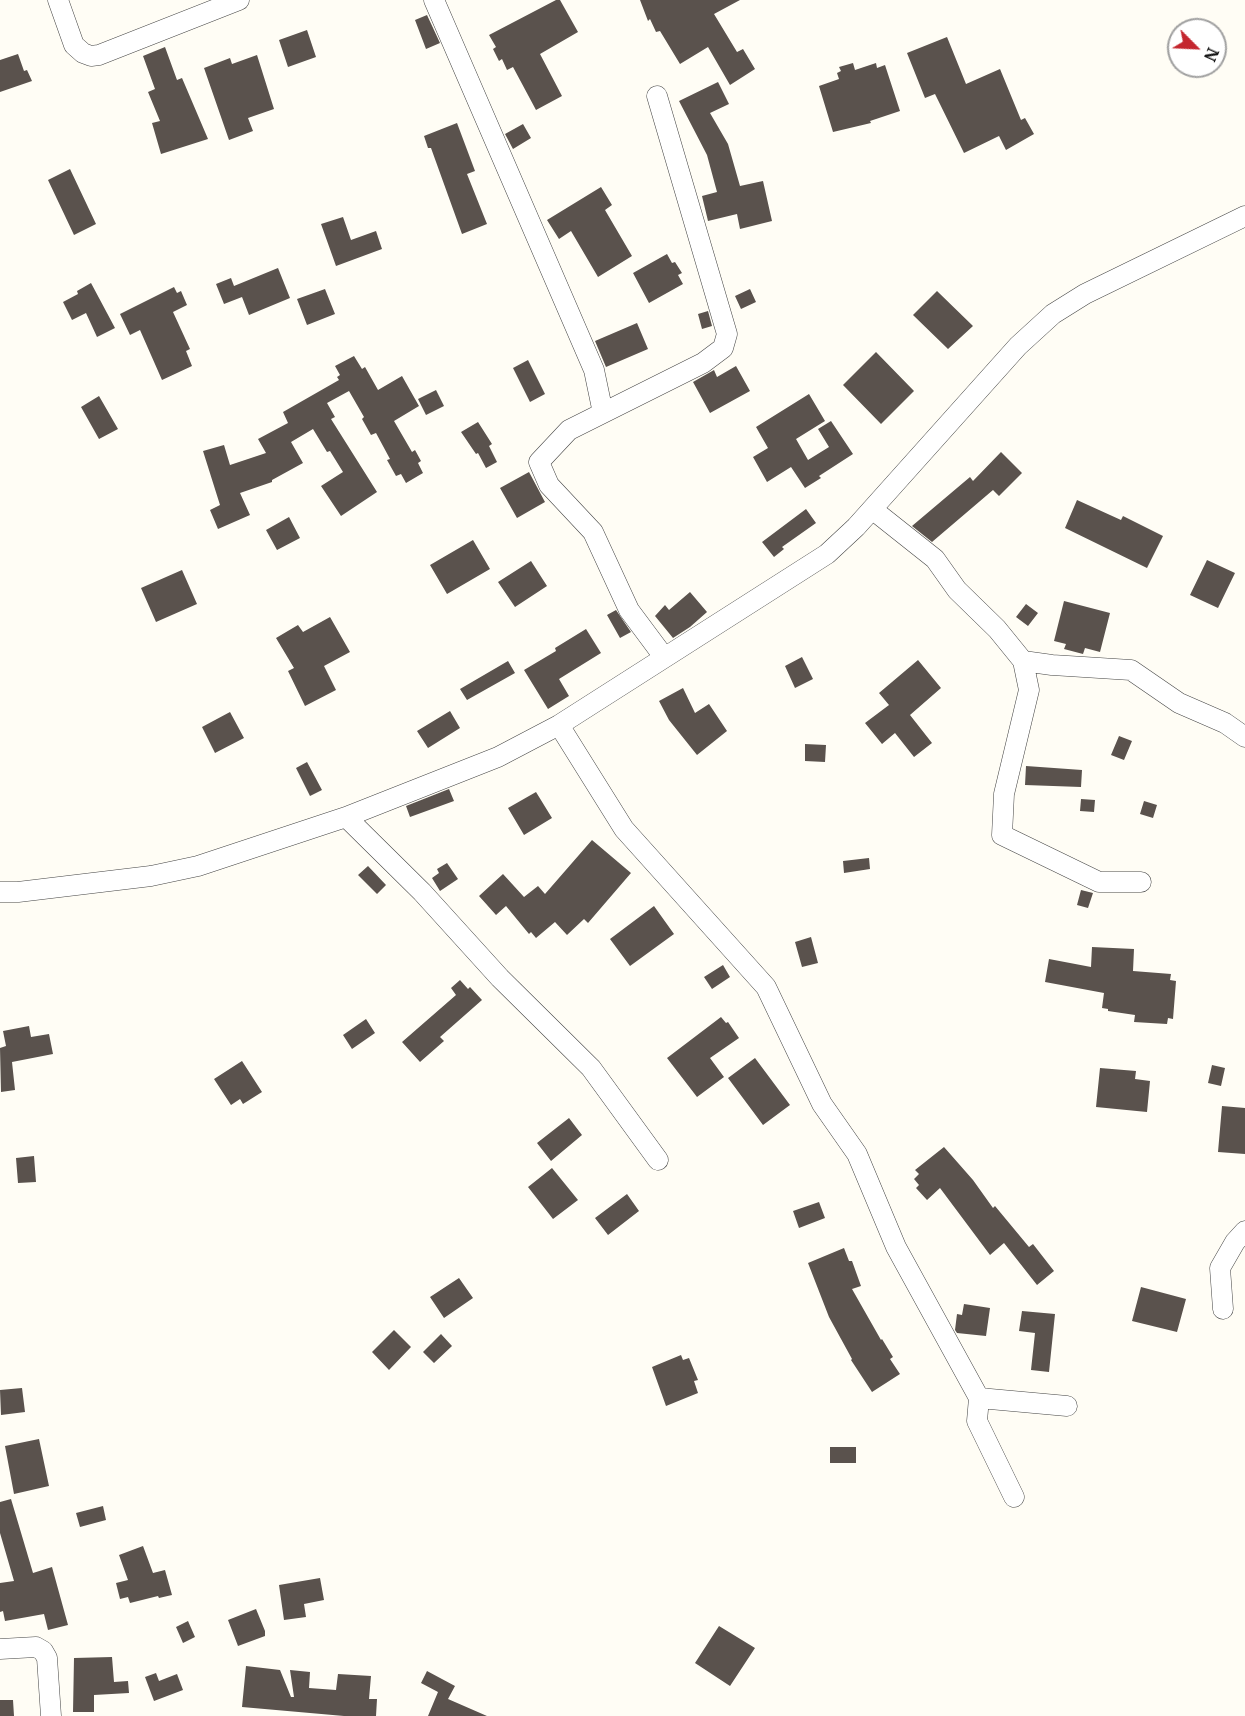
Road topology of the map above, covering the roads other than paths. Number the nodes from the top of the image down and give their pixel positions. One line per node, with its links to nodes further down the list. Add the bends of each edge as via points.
1 (58, 0): 2 (street, via 74,45 91,56)
2 (239, 0)
3 (434, 0): 6 (street, via 594,370)
4 (657, 96): 6 (street, via 727,334 723,348 704,363)
5 (1245, 216): 7 (street, via 1084,294 1053,314 1018,346)
6 (603, 413): 8 (street, via 569,430 539,462 549,485 593,532 629,610)
7 (872, 509): 8 (street, via 827,554); 9 (street, via 935,560 957,590)
8 (664, 657): 10 (street)
9 (1023, 661): 11 (street, via 1131,670 1179,703); 13 (street, via 1029,690 1004,794 1002,835 1099,882)
10 (559, 725): 12 (street, via 498,757); 18 (street, via 624,829 766,987 822,1104 857,1154 896,1247)
11 (1245, 737)
12 (345, 817): 14 (street, via 174,872); 15 (street, via 591,1068)
13 (1141, 882)
14 (0, 892)
15 (658, 1160)
16 (1245, 1231): 17 (street, via 1220,1268)
17 (1223, 1309)
18 (979, 1398): 19 (street); 20 (street, via 977,1421)
19 (1066, 1406)
20 (1014, 1497)
21 (0, 1649): 22 (street, via 36,1647 43,1651 48,1658)
22 (51, 1716)

